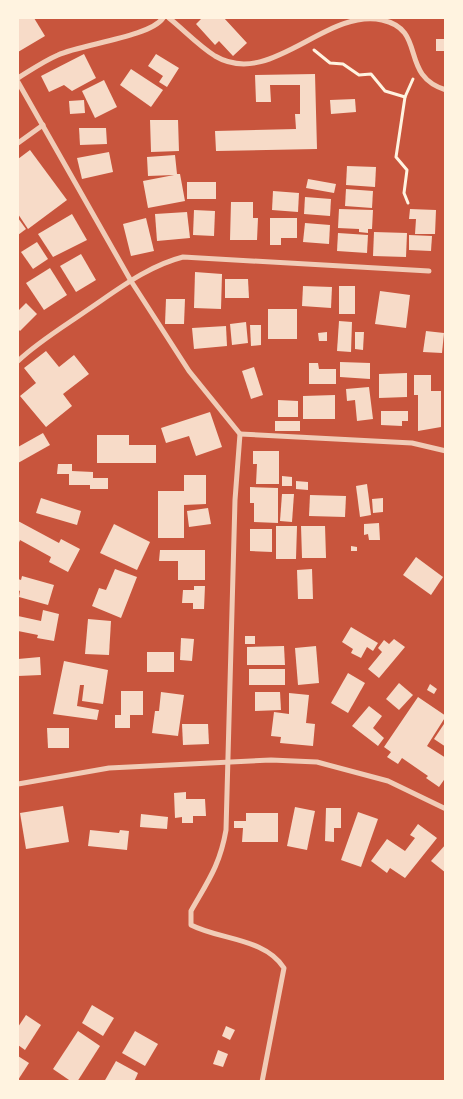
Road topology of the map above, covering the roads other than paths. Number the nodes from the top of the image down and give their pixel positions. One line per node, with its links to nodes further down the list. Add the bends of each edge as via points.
1 (163, 18): 3 (street, via 145,30 57,55)
2 (169, 18): 5 (street, via 215,56 242,64 256,63 306,43 353,19 383,20 401,27 411,46 417,69 432,86)
3 (18, 78)
4 (18, 82): 6 (street)
5 (446, 90)
6 (43, 125): 7 (street); 9 (street)
7 (18, 143)
8 (429, 271): 9 (street, via 183,257 166,261)
9 (131, 281): 10 (street); 11 (street, via 189,371)
10 (18, 361)
11 (240, 434): 12 (street, via 412,443); 13 (street, via 235,500)
12 (446, 451)
13 (228, 762): 14 (street, via 110,768); 15 (street, via 317,762 388,781); 16 (street, via 222,854 190,911 190,918 191,925 203,931 253,944 278,960 284,968)
14 (18, 784)
15 (446, 808)
16 (262, 1082)

